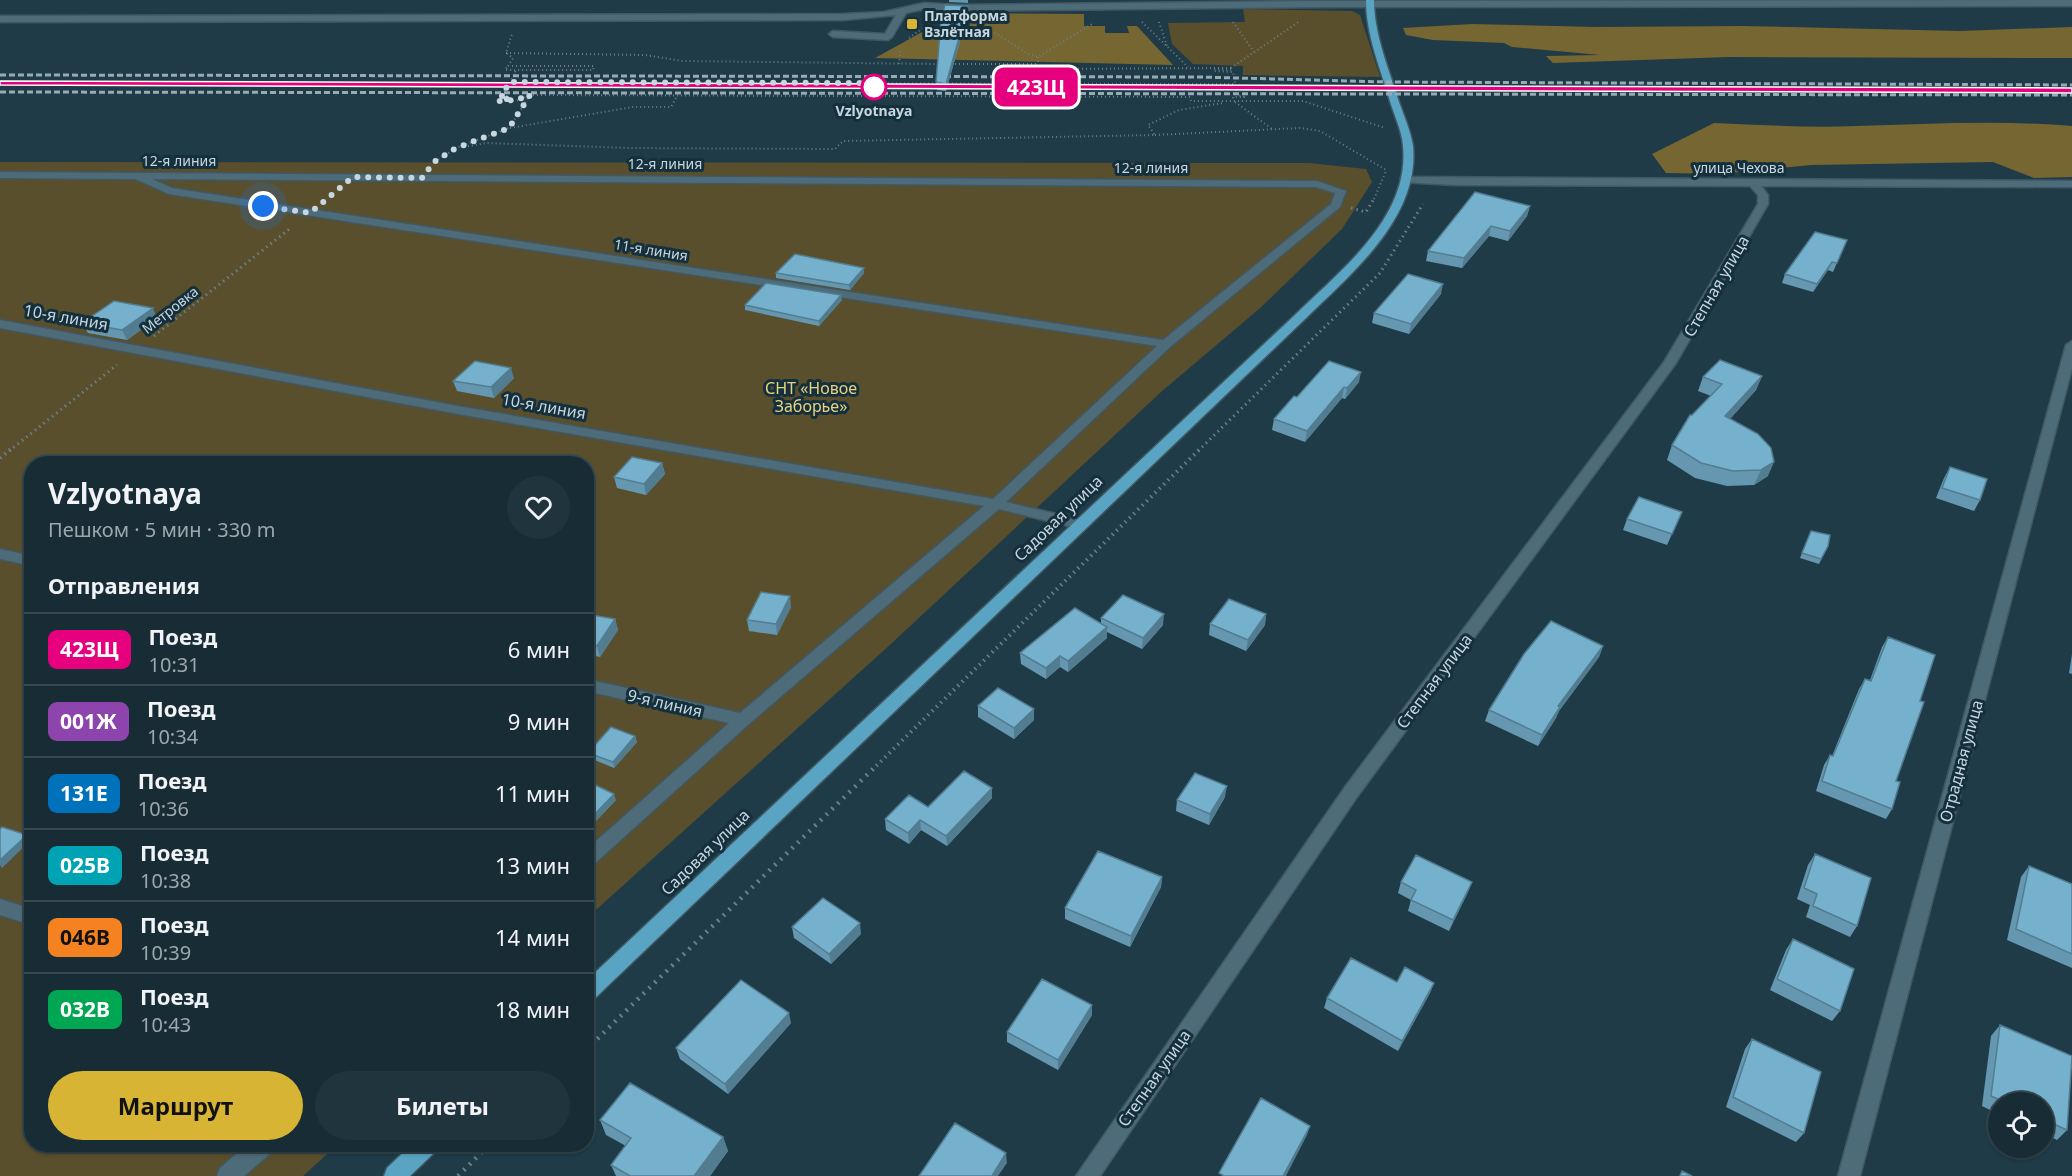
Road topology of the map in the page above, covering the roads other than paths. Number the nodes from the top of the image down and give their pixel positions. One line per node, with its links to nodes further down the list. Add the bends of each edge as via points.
1 (910, 0): 3 (street)
2 (1339, 2): 5 (street); 6 (street)
3 (927, 3): 4 (street, via 958,8); 9 (street)
4 (1126, 3): 8 (street)
5 (1275, 3): 8 (street, via 1169,14)
6 (1370, 3): 7 (street); 14 (main road, Садовая улица, via 1370,22 1381,64 1408,144)
7 (2072, 3)
8 (1161, 4)
9 (902, 12): 10 (street, via 834,17); 11 (street, via 888,37)
10 (0, 19)
11 (833, 34)
12 (0, 176): 13 (street, 12-я линия)
13 (135, 176): 18 (street, 11-я линия, via 169,191); 18 (street, 12-я линия, via 1305,184 1341,191 1336,205)
14 (1405, 180): 15 (street, улица Чехова); 21 (main road, Садовая улица, via 1386,222 1354,263)
15 (1753, 183): 16 (street, улица Чехова); 34 (street, Степная улица, via 1763,195 1763,204 1670,363 1351,792)
16 (2072, 184)
17 (0, 324): 20 (street, 10-я линия, via 458,410)
18 (1166, 344): 20 (street)
19 (2072, 345): 35 (street, Отрадная улица)
20 (996, 504): 21 (street, 10-я линия); 25 (street)
21 (1081, 524): 29 (main road, Садовая улица)
22 (0, 554): 23 (street)
23 (24, 559)
24 (594, 687): 25 (street, 9-я линия)
25 (743, 720): 26 (street)
26 (594, 854)
27 (0, 907): 28 (street)
28 (24, 914)
29 (594, 986)
30 (256, 1152): 32 (street)
31 (420, 1152): 33 (main road)
32 (228, 1176)
33 (395, 1176)
34 (1087, 1176)
35 (1849, 1176)

